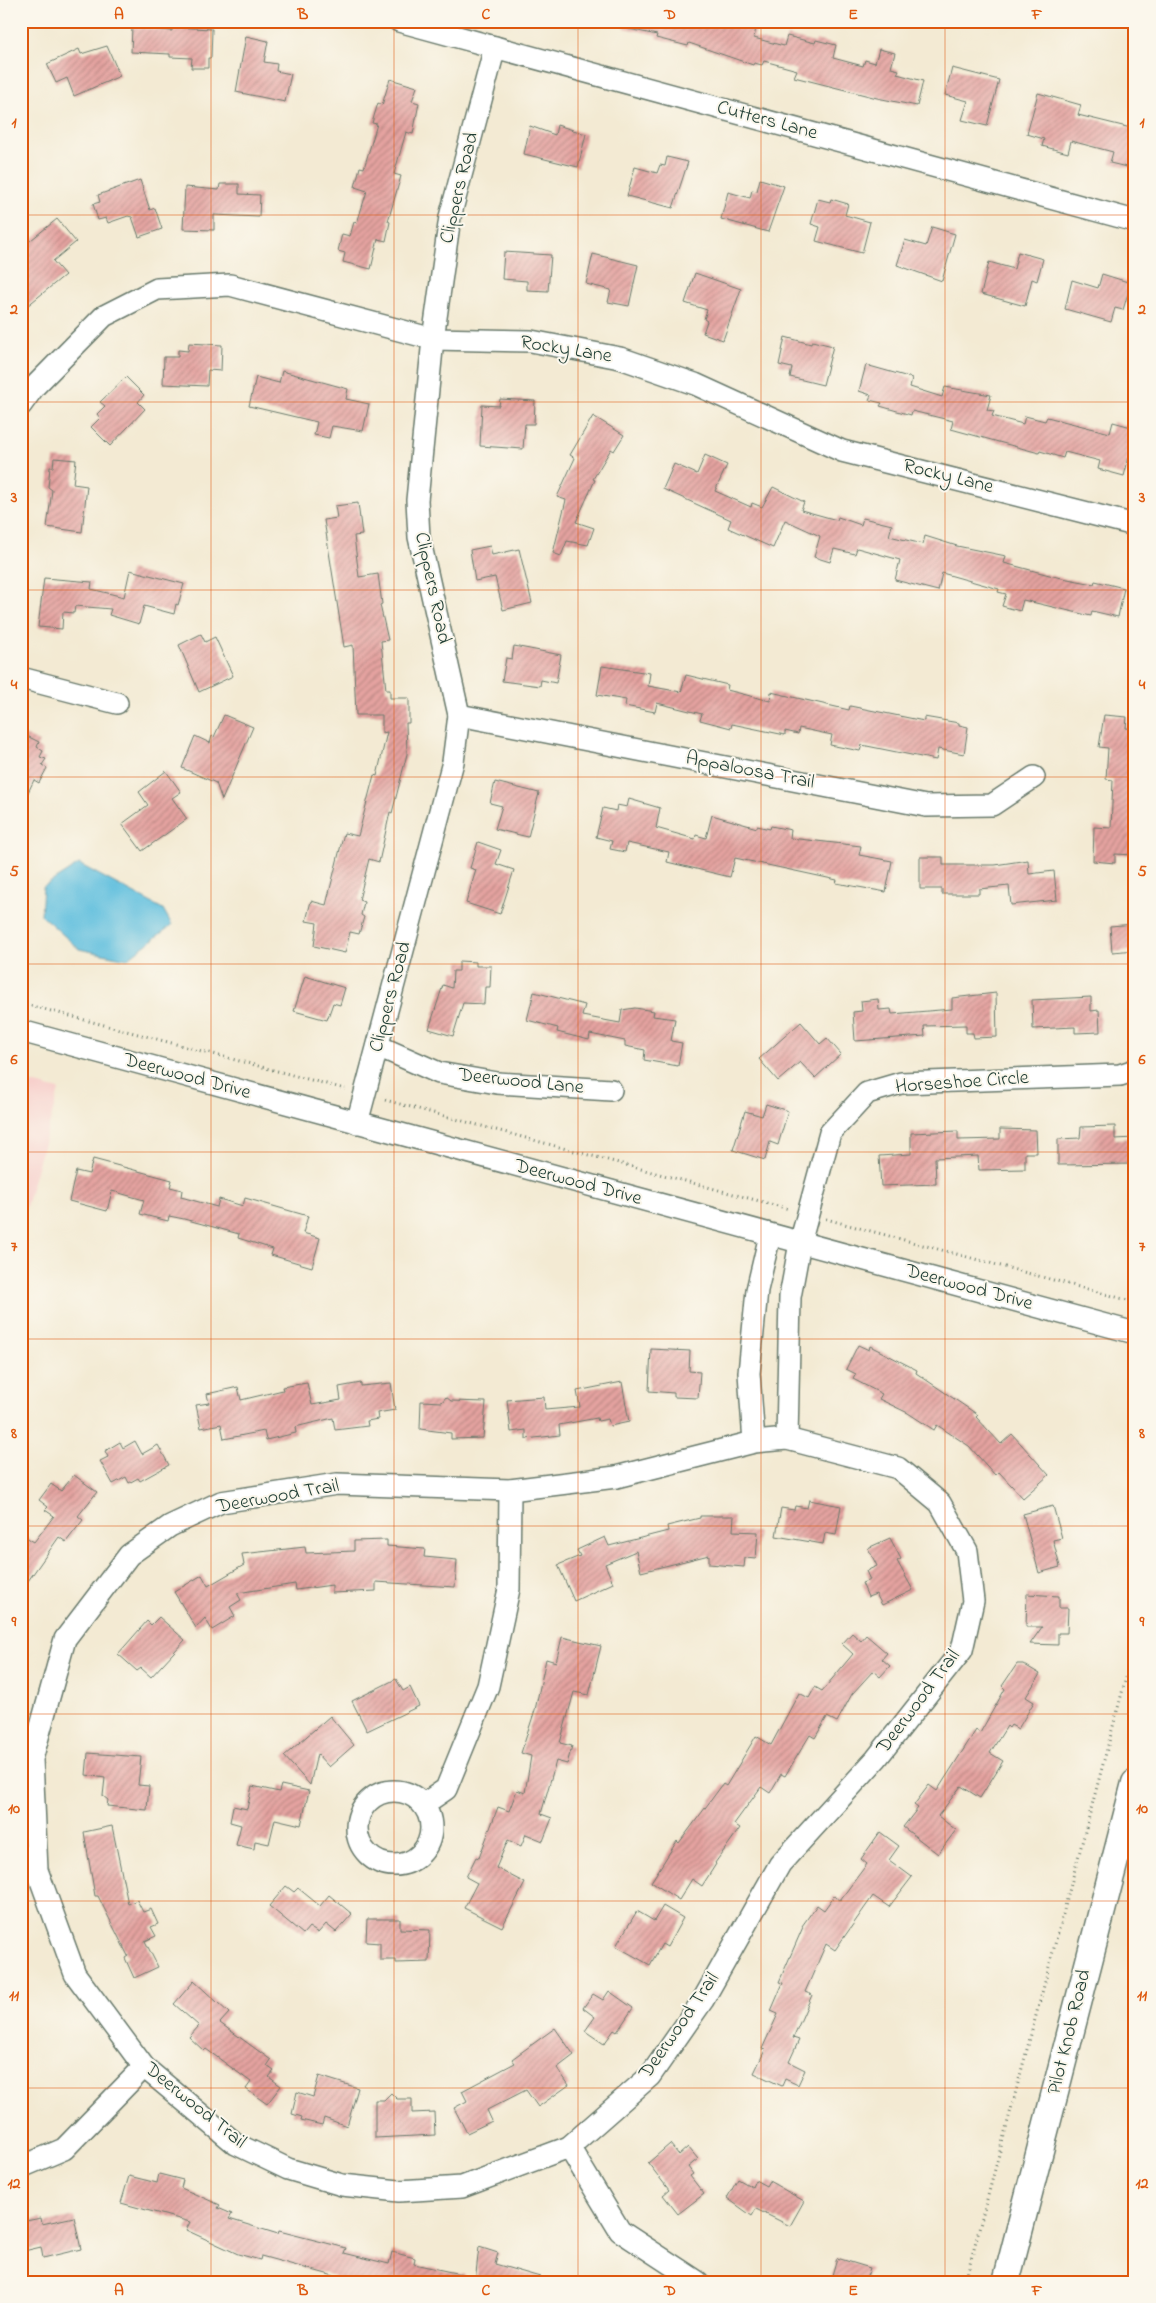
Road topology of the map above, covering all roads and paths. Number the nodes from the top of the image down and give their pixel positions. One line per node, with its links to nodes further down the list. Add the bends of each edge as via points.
1 (399, 21): 2 (street, Cutters Lane)
2 (495, 47): 3 (street, Cutters Lane); 4 (street, Clippers Road, via 450,217)
3 (1135, 221)
4 (433, 339): 5 (street, Rocky Lane, via 230,285 157,289 104,316 34,387); 6 (street, Rocky Lane, via 531,341 620,358 696,384 842,451); 9 (street, Clippers Road, via 417,500 419,537)
5 (21, 405)
6 (1135, 525)
7 (21, 678): 8 (street)
8 (117, 703)
9 (459, 714): 10 (street, Appaloosa Trail, via 926,806 992,805); 13 (street, Clippers Road, via 453,762)
10 (1034, 777)
11 (21, 1003): 16 (path)
12 (21, 1031): 17 (street, Deerwood Drive)
13 (378, 1046): 15 (street, Deerwood Lane, via 439,1073 497,1083); 16 (street, Clippers Road)
14 (1135, 1070): 18 (street, Horseshoe Circle, via 1120,1075 901,1083 867,1093 830,1133)
15 (611, 1090)
16 (365, 1094): 17 (street, Clippers Road); 18 (path)
17 (357, 1123): 19 (street, Deerwood Drive)
18 (808, 1214): 20 (street, Horseshoe Circle); 21 (path)
19 (770, 1234): 20 (street, Deerwood Drive); 24 (street, via 756,1290 750,1373)
20 (800, 1243): 22 (street, Deerwood Drive); 23 (street, via 790,1297)
21 (1135, 1302)
22 (1135, 1333)
23 (787, 1438): 24 (street, Deerwood Trail); 30 (street, Deerwood Trail, via 898,1468 940,1503 968,1551 973,1601 962,1650 876,1759 780,1864 703,2000 650,2076)
24 (754, 1442): 25 (street, Deerwood Trail, via 616,1477)
25 (510, 1490): 28 (street, via 509,1589 488,1686 446,1789); 29 (street, Deerwood Trail, via 337,1484 221,1502 170,1526 130,1554 66,1639 32,1759 37,1870 75,1974)
26 (1135, 1644): 33 (path)
27 (1135, 1783): 34 (main road, Pilot Knob Road)
28 (424, 1804)
29 (144, 2067): 30 (street, Deerwood Trail, via 236,2144 288,2169 342,2186 400,2191 462,2187); 31 (street, via 64,2149 26,2165)
30 (569, 2147): 32 (street, via 620,2231)
31 (21, 2164)
32 (698, 2282)
33 (965, 2282)
34 (1006, 2282)

